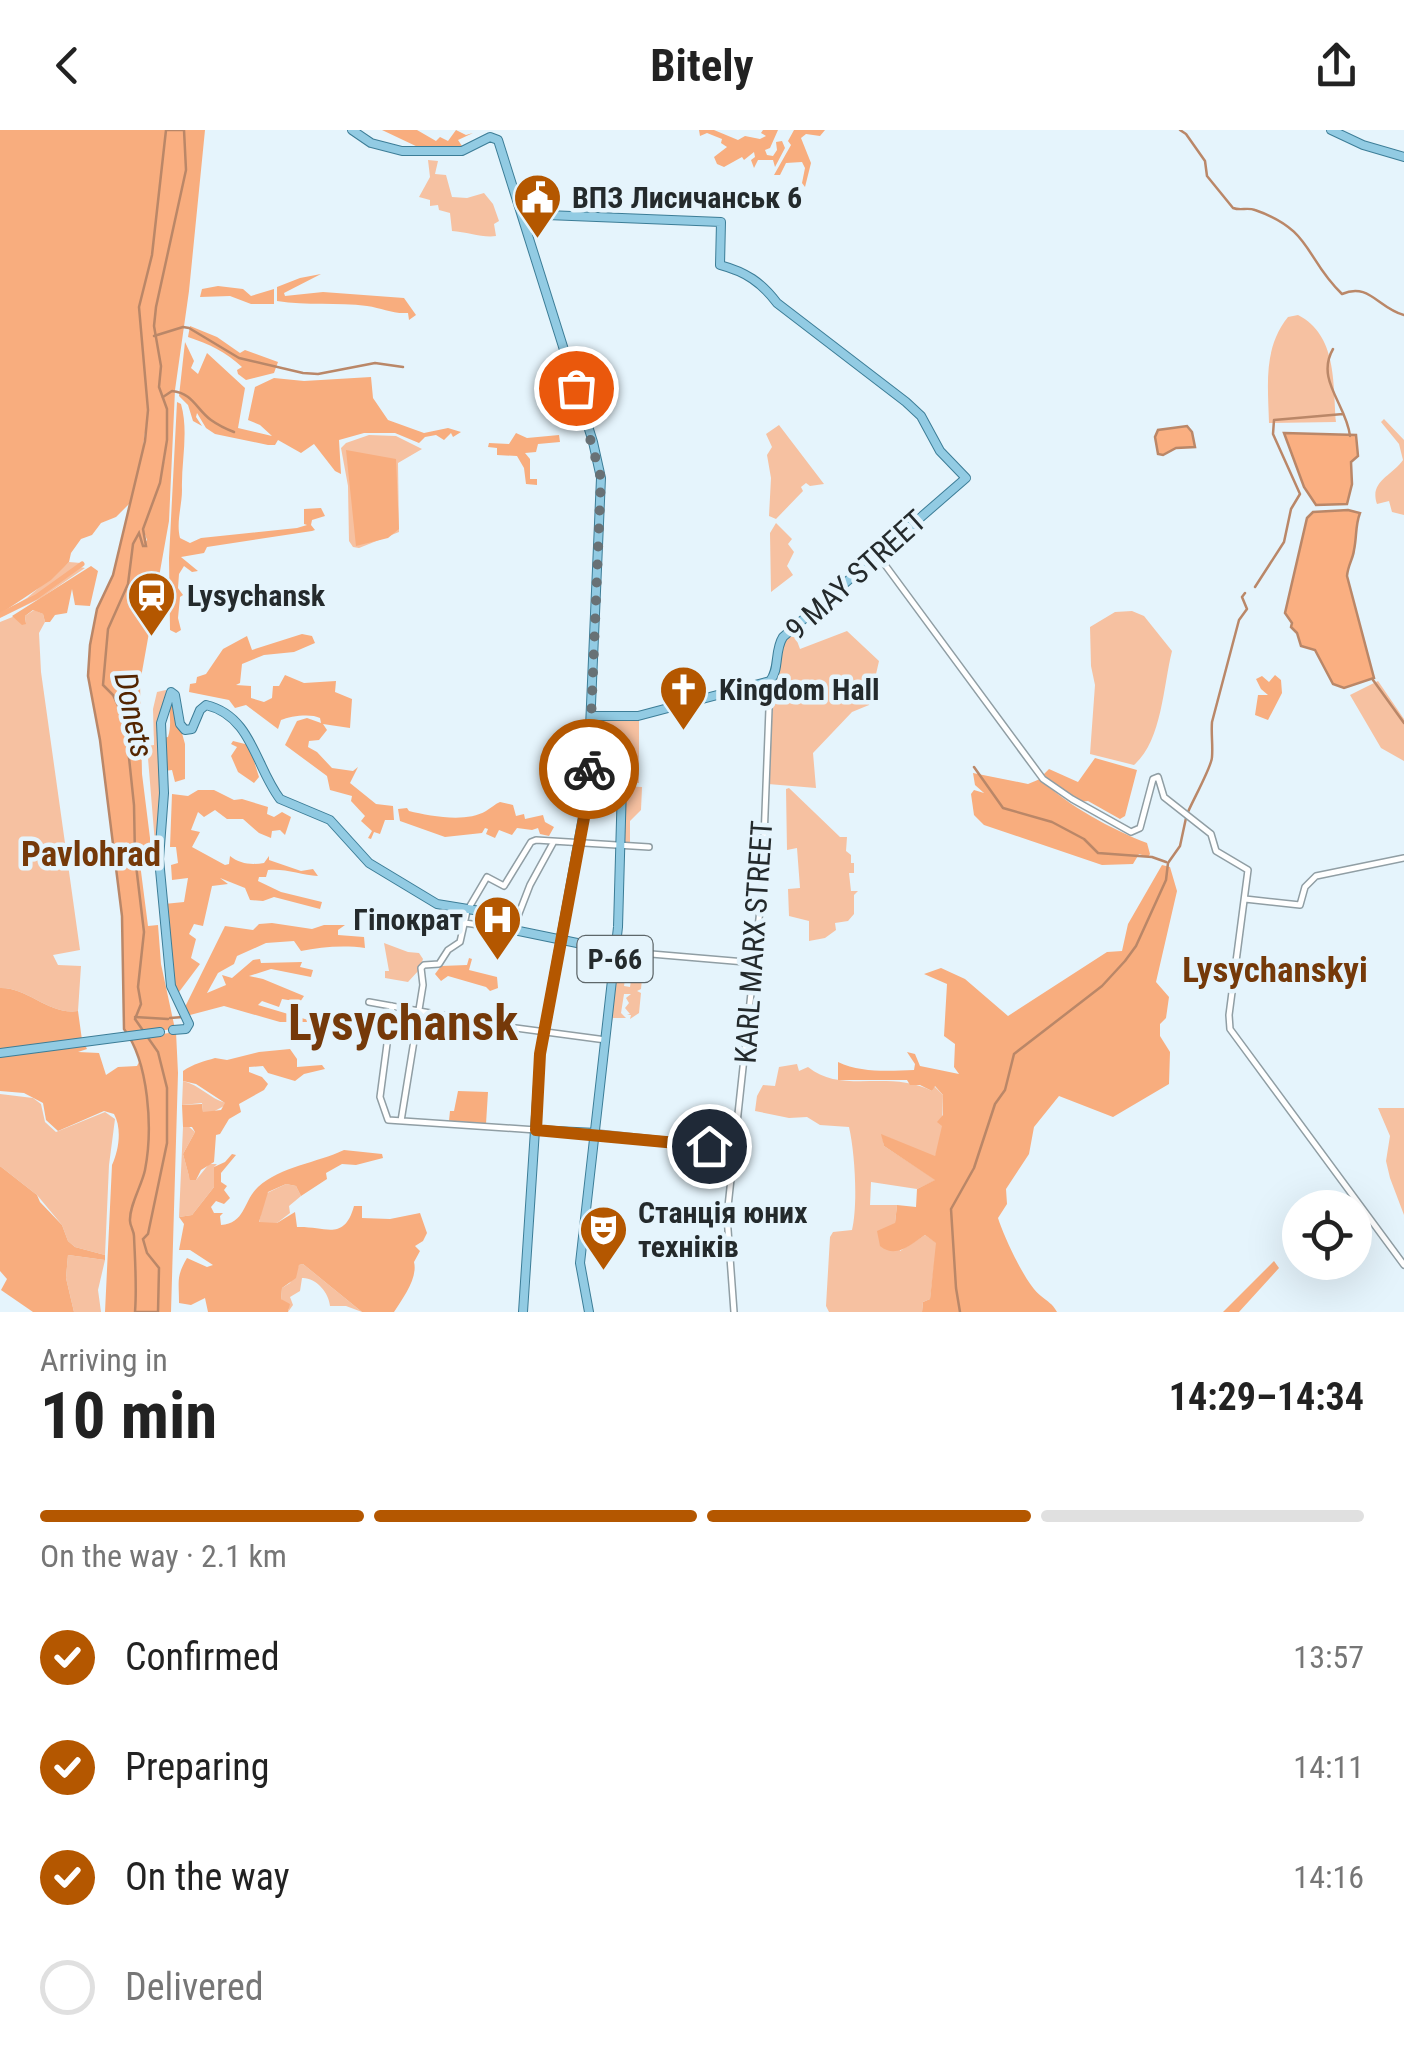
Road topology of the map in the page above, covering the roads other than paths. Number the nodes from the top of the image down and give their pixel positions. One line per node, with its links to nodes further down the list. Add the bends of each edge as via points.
1 (352, 130): 4 (main road, Р-66, via 402,151 458,152 490,137 498,140)
2 (1331, 130): 3 (main road)
3 (1404, 157)
4 (522, 214): 5 (main road, 9 MAY STREET, via 722,222 720,265 763,286 906,402 966,478); 7 (main road, Р-66, via 600,468)
5 (878, 554): 6 (main road, 9 MAY STREET, via 783,637); 14 (street, via 1043,779 1131,832 1140,828 1158,776 1164,797 1211,834 1216,851 1248,870)
6 (769, 685): 7 (main road, via 638,716); 21 (street, KARL MARX STREET)
7 (591, 716): 8 (main road, Р-66)
8 (588, 784): 10 (main road, Р-66); 11 (main road, Р-66, via 622,785)
9 (552, 843): 10 (street); 15 (street, via 531,842 504,886 487,877); 16 (street)
10 (579, 845): 11 (street); 19 (main road, Р-66)
11 (622, 846): 12 (street); 20 (main road, Р-66)
12 (649, 847)
13 (1404, 858): 14 (street, via 1316,876 1300,905)
14 (1244, 899): 34 (street, via 1230,1029)
15 (468, 910): 16 (main road); 17 (street); 25 (main road, via 442,906 398,883 330,820 282,802 236,719 206,706 184,730 171,692 161,723 159,860 171,986 189,1024)
16 (517, 917): 18 (main road)
17 (465, 923): 18 (street); 24 (street, via 460,942 439,964 422,968)
18 (514, 930): 19 (main road)
19 (561, 940): 20 (main road); 27 (main road, Р-66)
20 (616, 951): 21 (street); 28 (main road, Р-66)
21 (756, 963): 33 (street, KARL MARX STREET)
22 (369, 1002): 23 (street)
23 (392, 1006): 24 (street); 30 (street, via 380,1097 388,1120)
24 (418, 1010): 27 (street); 30 (street)
25 (178, 1030)
26 (160, 1032): 29 (main road)
27 (544, 1032): 28 (street); 31 (main road, Р-66)
28 (606, 1040): 32 (main road, Р-66)
29 (0, 1053)
30 (401, 1121): 31 (street)
31 (536, 1130): 32 (main road); 35 (main road, Р-66)
32 (596, 1133): 33 (street); 36 (main road, Р-66, via 580,1263)
33 (736, 1148): 37 (street, KARL MARX STREET, via 727,1224)
34 (1404, 1265)
35 (523, 1312)
36 (589, 1312)
37 (734, 1312)

